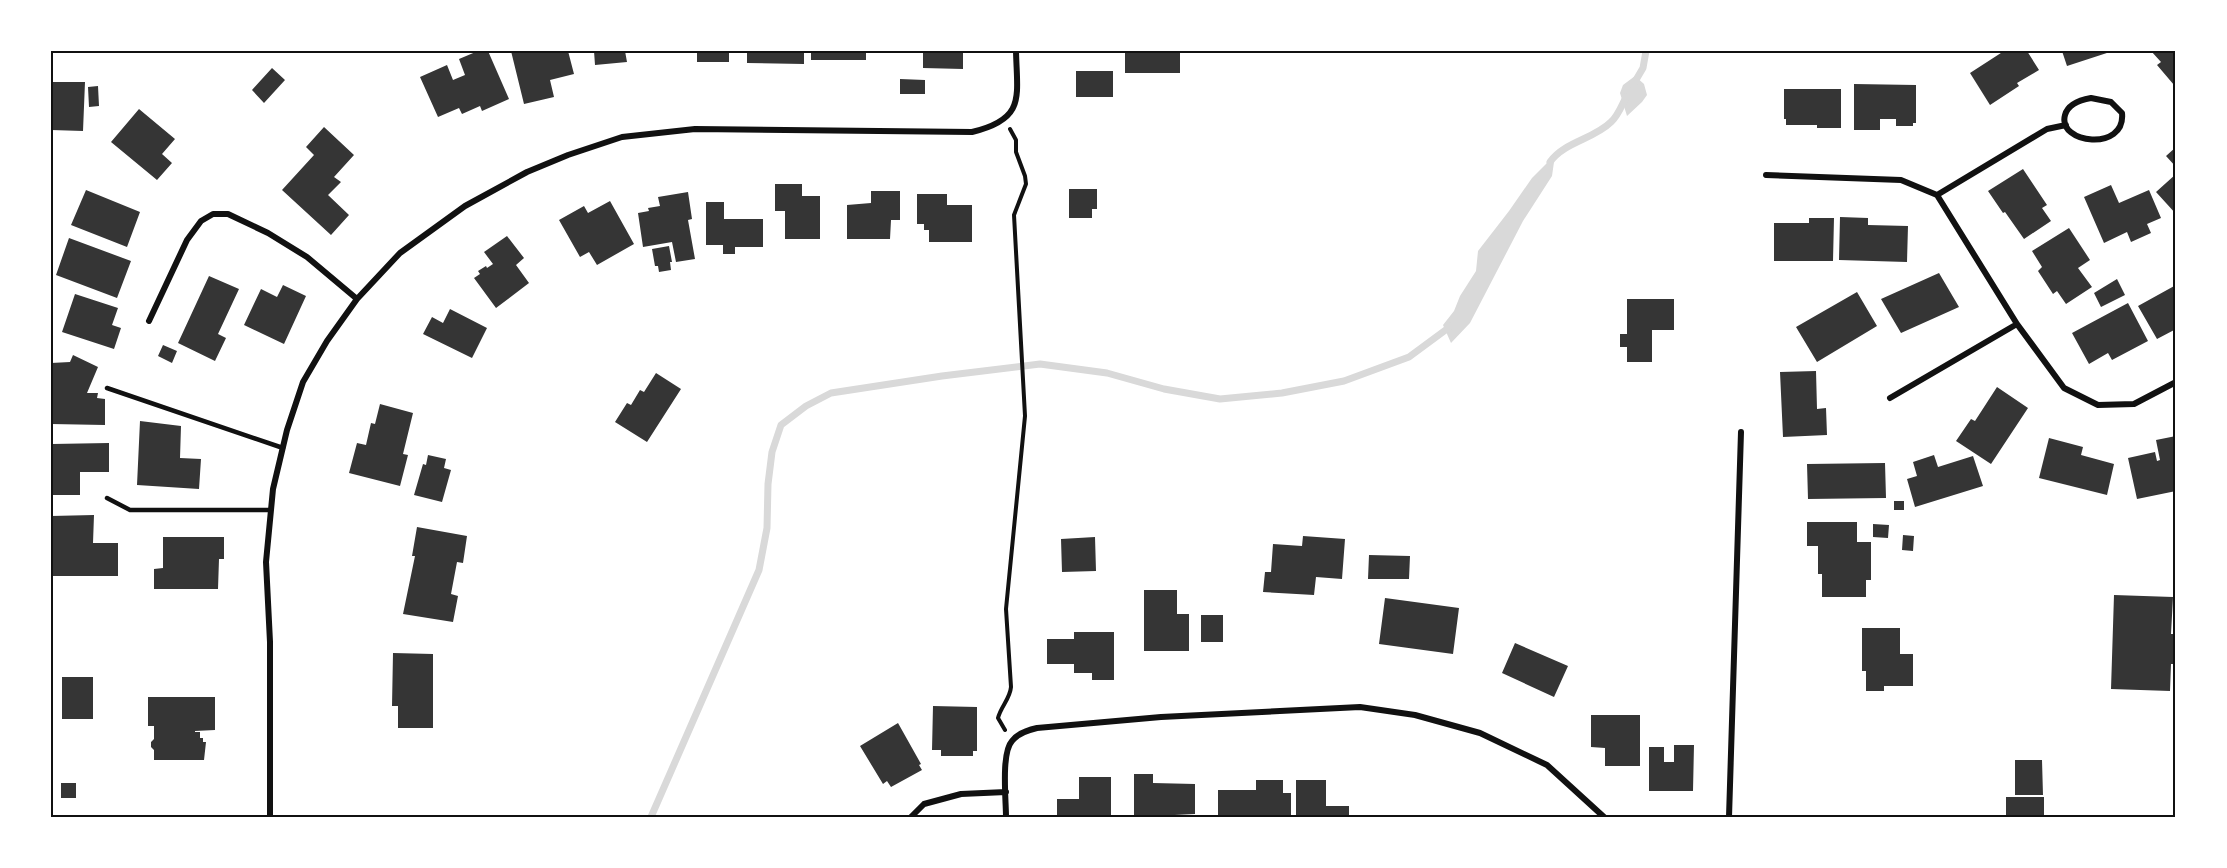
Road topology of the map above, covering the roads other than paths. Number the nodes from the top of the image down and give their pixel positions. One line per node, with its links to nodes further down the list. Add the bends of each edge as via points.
1 (1016, 51): 5 (street, via 1017,102 1005,118 990,127 972,132 695,129 622,137 527,172 465,206 400,254)
2 (2066, 125): 2 (street, via 2066,112 2081,100 2101,99 2122,113 2118,131 2097,140 2074,135); 4 (street, via 2047,129)
3 (1766, 175): 4 (street, via 1901,180)
4 (1937, 195): 7 (street)
5 (357, 298): 6 (street, via 307,257 268,233 228,214 213,214 201,221 187,240); 12 (street, via 303,382)
6 (149, 321)
7 (2017, 324): 8 (street, via 2064,388 2098,405 2134,404); 10 (street)
8 (2176, 382)
9 (107, 388): 12 (lane)
10 (1890, 398)
11 (1741, 432): 20 (street)
12 (283, 448): 14 (street)
13 (107, 498): 14 (lane, via 130,510)
14 (271, 510): 16 (street, via 266,562)
15 (1006, 792): 17 (street, via 961,794 924,804); 18 (street); 19 (street, via 1006,752 1011,741 1024,731 1149,718 1360,707 1415,715 1480,733 1547,765)
16 (270, 817)
17 (911, 817)
18 (1006, 817)
19 (1604, 817)
20 (1729, 817)

